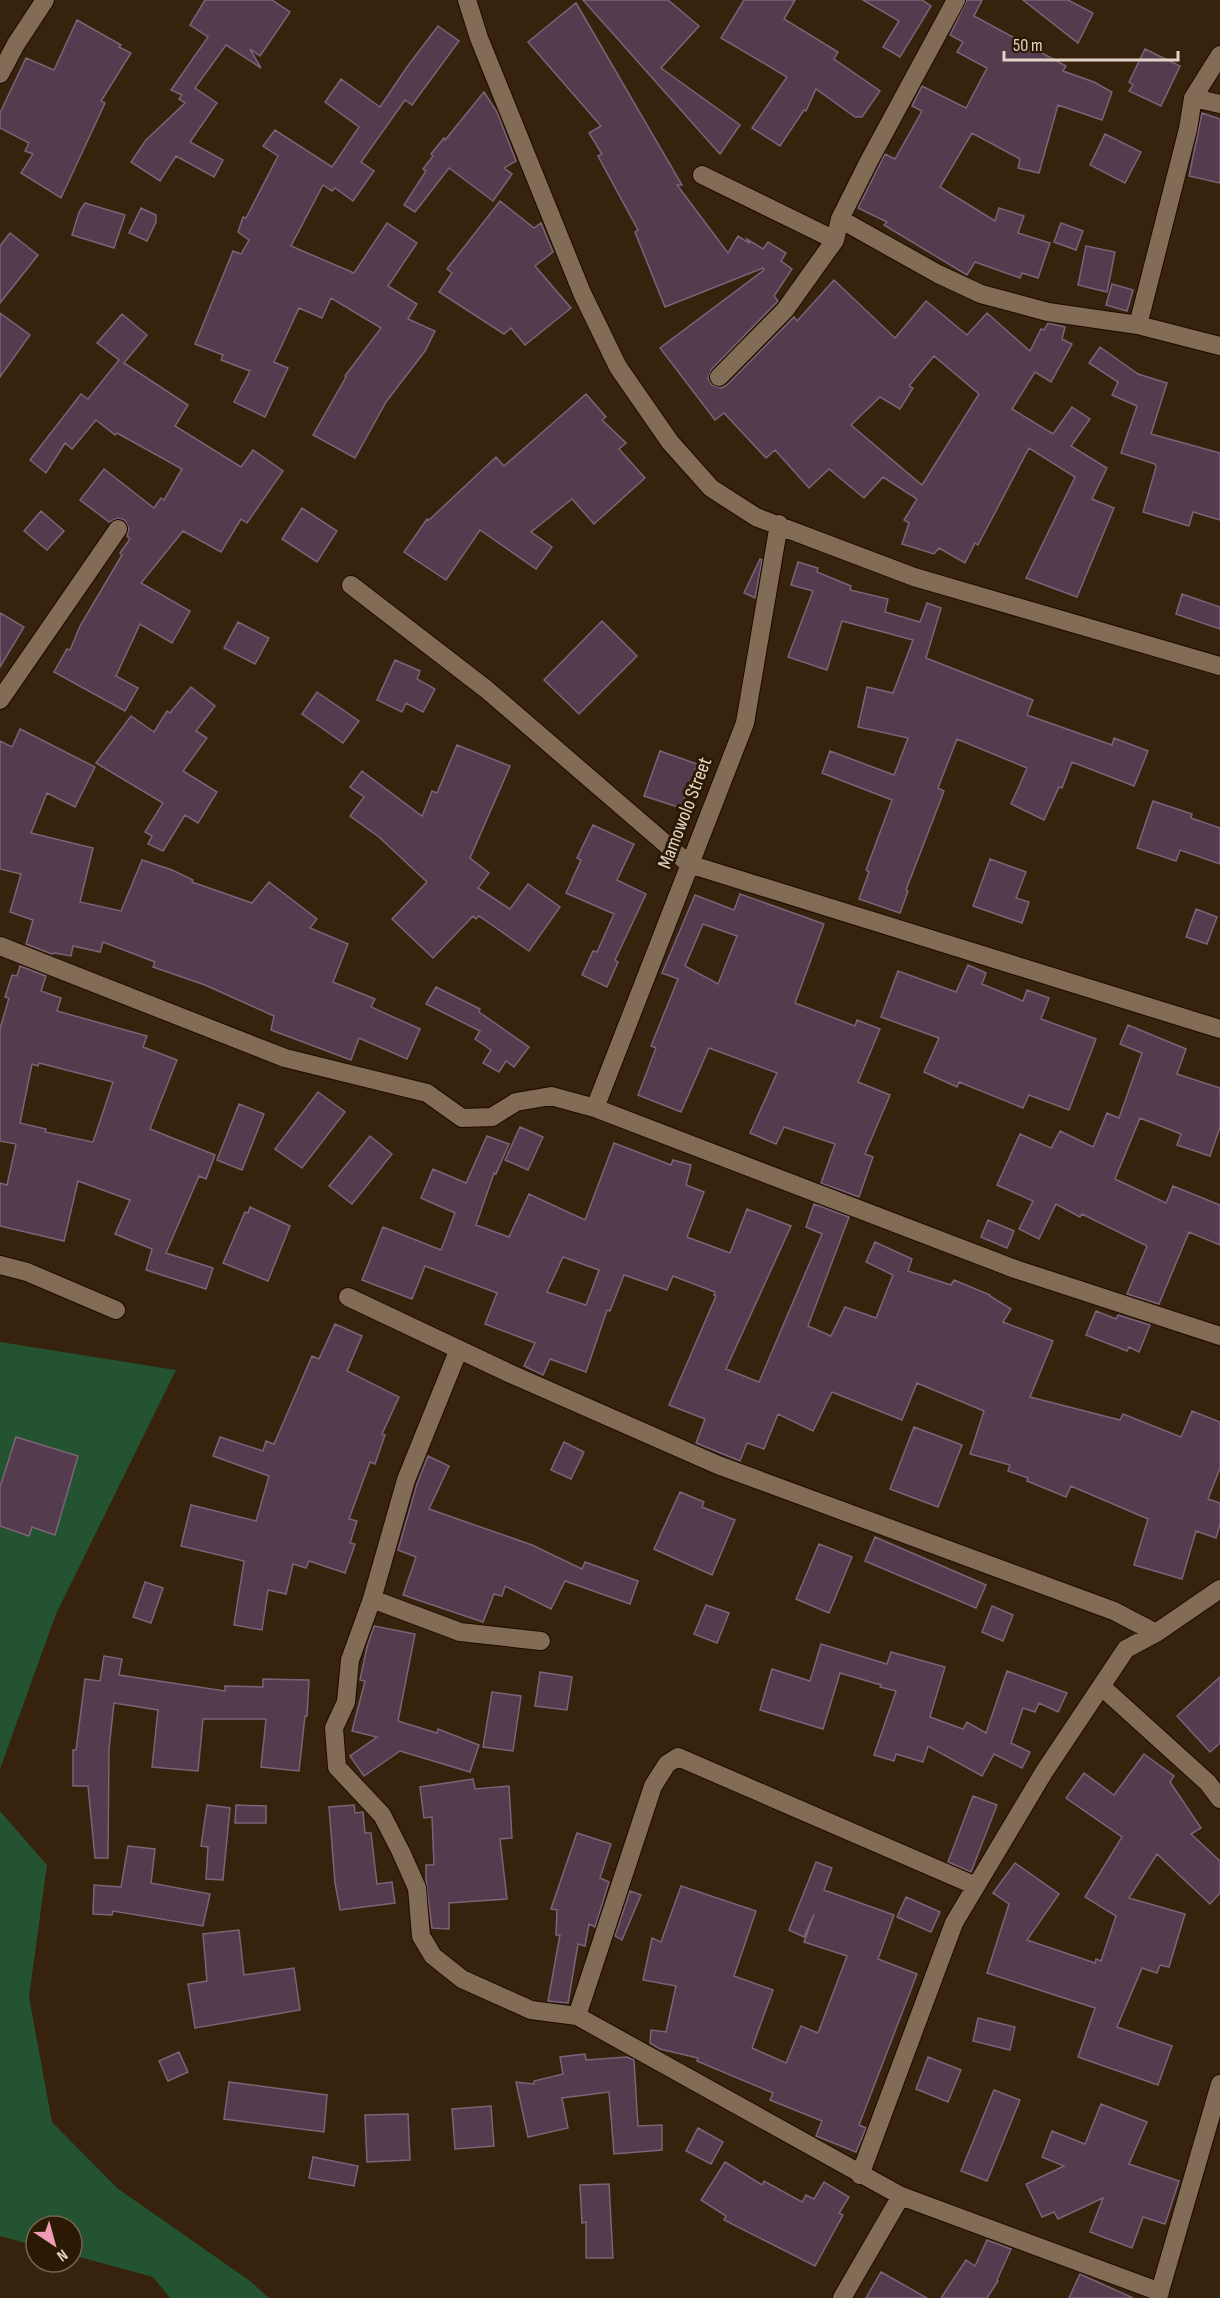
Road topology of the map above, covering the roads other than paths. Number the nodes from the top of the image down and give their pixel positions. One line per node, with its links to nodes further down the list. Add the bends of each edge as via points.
1 (45, 0): 5 (street)
2 (467, 0): 14 (street, via 582,293 618,367 670,442 711,488 756,516)
3 (956, 0): 9 (street)
4 (1220, 55): 6 (street)
5 (0, 74)
6 (1193, 98): 7 (street); 11 (street)
7 (1220, 104)
8 (702, 176): 10 (street)
9 (840, 219): 10 (street); 11 (street, via 981,294 1048,312)
10 (835, 240): 13 (street, via 785,310)
11 (1138, 325): 12 (street)
12 (1220, 346)
13 (719, 378)
14 (779, 524): 17 (street, via 914,578); 19 (street, Mamowolo Street, via 745,723)
15 (118, 529): 18 (street)
16 (351, 585): 19 (street, via 486,688)
17 (1220, 666)
18 (0, 700)
19 (689, 864): 21 (street); 22 (street, Mamowolo Street)
20 (0, 946): 22 (street, via 285,1058 427,1093 462,1118 492,1117 516,1102 551,1096)
21 (1220, 1029)
22 (595, 1108): 26 (street, via 1015,1269)
23 (0, 1265): 25 (street, via 27,1272)
24 (348, 1297): 27 (street)
25 (116, 1310)
26 (1220, 1336)
27 (459, 1349): 29 (street, via 406,1480); 30 (street, via 718,1465 1114,1611)
28 (1220, 1589): 30 (street)
29 (372, 1599): 31 (street, via 460,1632); 36 (street, via 350,1660 346,1702 334,1728 337,1767 382,1815 401,1852 417,1888 421,1936 433,1956 462,1979 531,2010)
30 (1156, 1633): 32 (street, via 1126,1649)
31 (541, 1641)
32 (1102, 1687): 33 (street); 35 (street, via 1044,1772)
33 (1214, 1781): 34 (street)
34 (1220, 1799)
35 (976, 1886): 36 (street, via 678,1757 667,1764 653,1786); 38 (street, via 954,1923)
36 (577, 2016): 38 (street)
37 (1220, 2084): 40 (street)
38 (860, 2175): 39 (street)
39 (901, 2196): 40 (street); 41 (street)
40 (1159, 2295)
41 (842, 2298)

